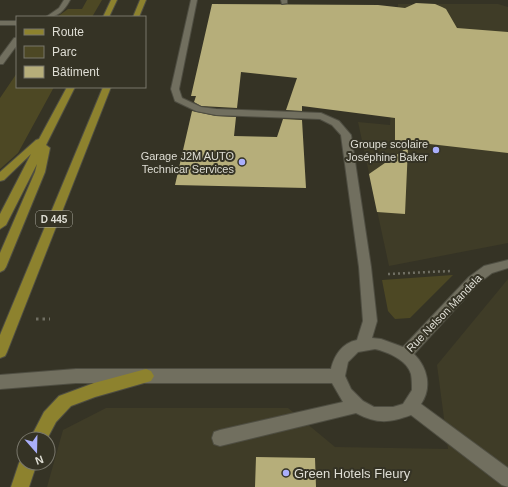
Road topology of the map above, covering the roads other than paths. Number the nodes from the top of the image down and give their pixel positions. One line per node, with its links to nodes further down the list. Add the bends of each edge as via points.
1 (68, 0): 5 (street, via 62,9)
2 (114, 0): 6 (main road)
3 (143, 0): 7 (main road)
4 (194, 0): 20 (street, via 175,89 178,99 199,109 216,112 262,108 321,116 333,120 346,135 370,321)
5 (51, 16)
6 (106, 16)
7 (136, 16)
8 (0, 22): 9 (street)
9 (16, 23)
10 (16, 41): 11 (street)
11 (4, 51): 12 (street)
12 (0, 62)
13 (70, 88): 15 (main road)
14 (108, 88): 21 (main road, D 445)
15 (47, 135): 16 (main road); 17 (main road); 19 (main road, via 40,172)
16 (0, 178)
17 (0, 225)
18 (508, 264): 22 (street, Rue Nelson Mandela, via 488,268 474,280)
19 (0, 267)
20 (363, 346): 22 (street, via 375,343); 24 (street, via 354,347 341,359)
21 (0, 352)
22 (404, 354): 26 (street, via 418,372 420,392)
23 (146, 376): 24 (street); 25 (street, via 76,376); 28 (main road, via 66,400 50,417)
24 (338, 376): 27 (street, via 344,394)
25 (0, 382)
26 (410, 405): 27 (street, via 408,409 393,414 373,414); 31 (street)
27 (357, 406): 29 (street)
28 (42, 431)
29 (220, 438)
30 (25, 471): 32 (main road)
31 (508, 479)
32 (20, 487)

